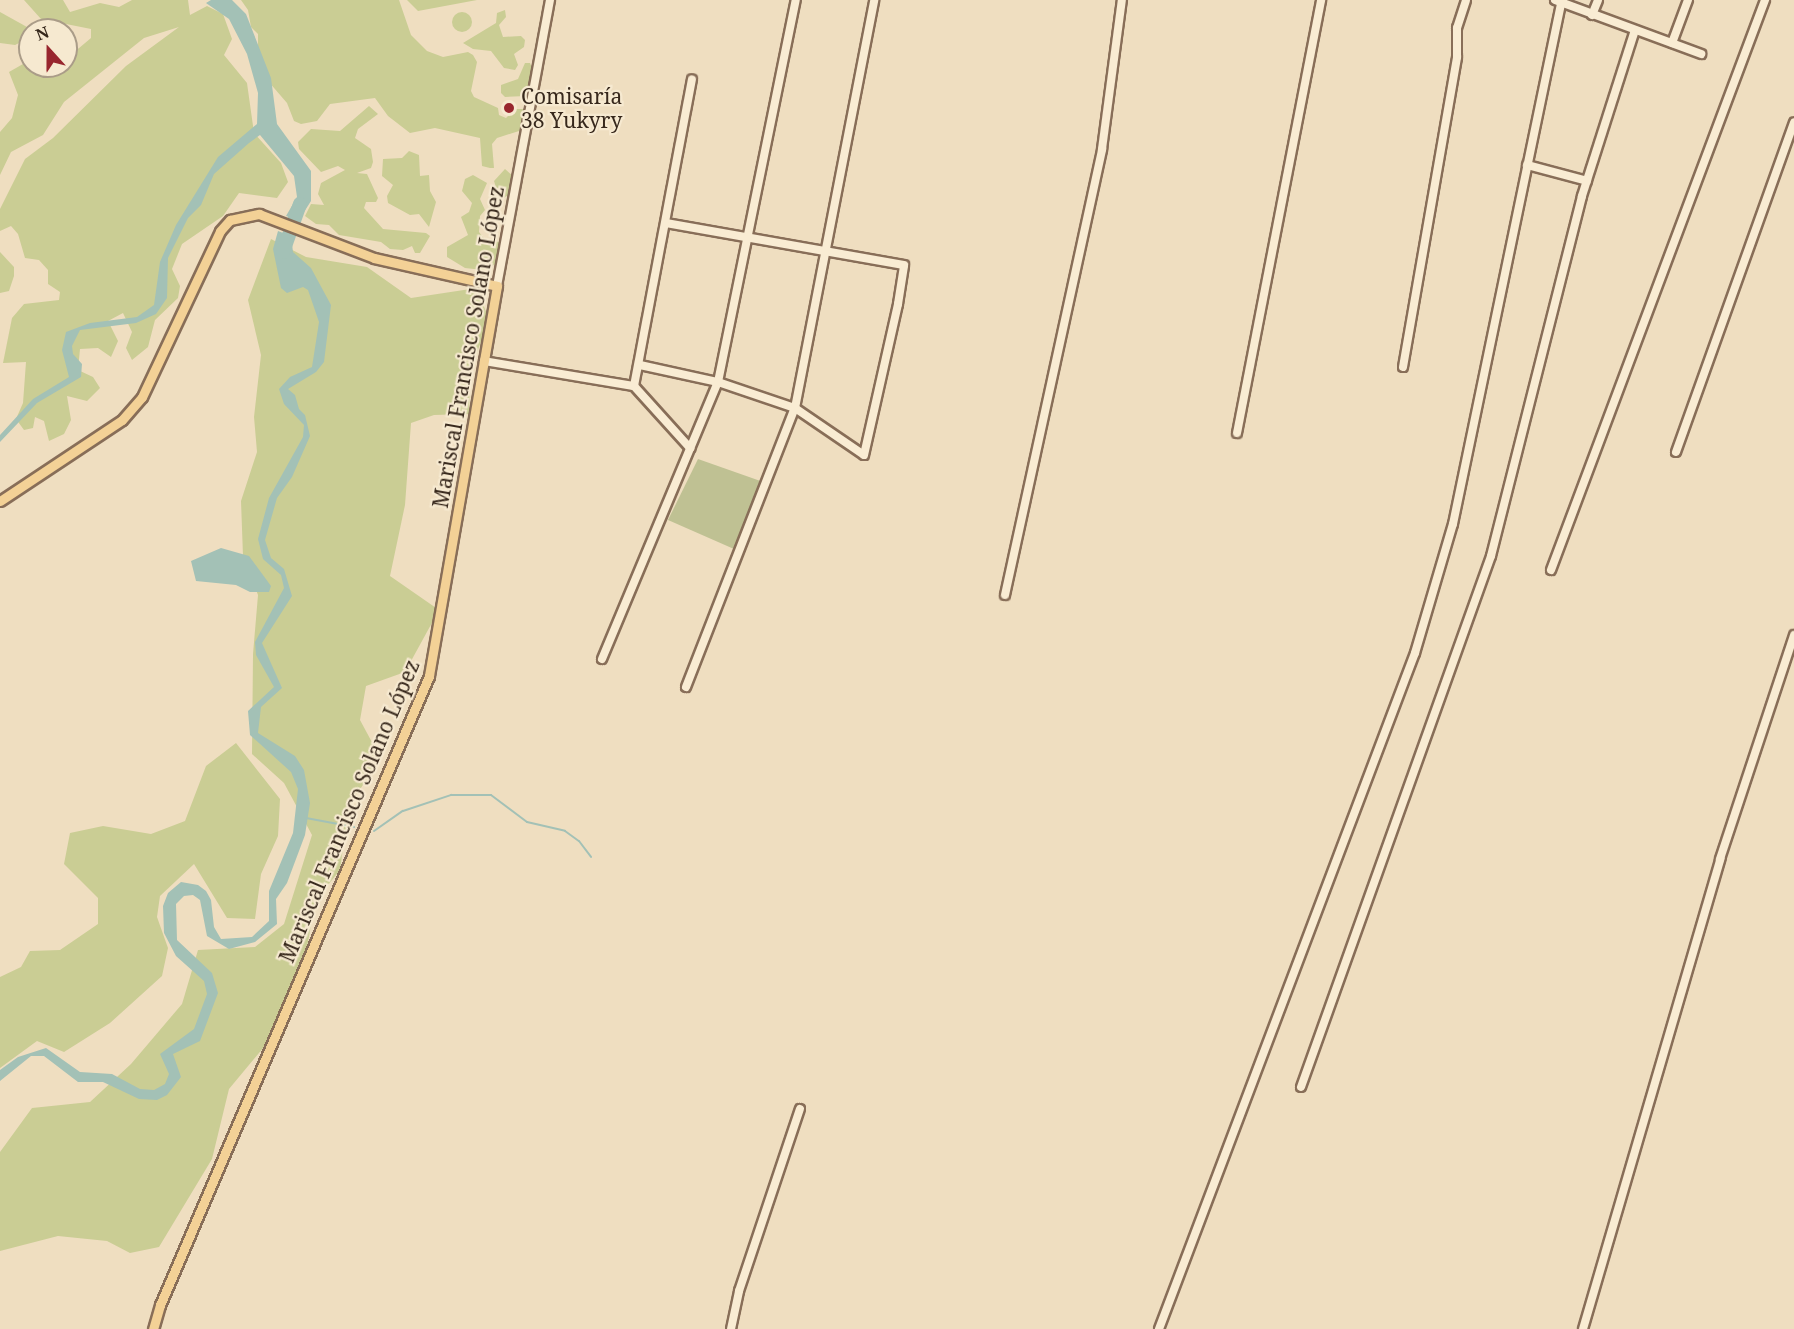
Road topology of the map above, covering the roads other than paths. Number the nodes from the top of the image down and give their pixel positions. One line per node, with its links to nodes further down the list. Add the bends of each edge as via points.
1 (550, 0): 22 (street, Mariscal Francisco Solano López)
2 (796, 0): 20 (street)
3 (874, 0): 21 (street)
4 (1122, 0): 34 (street, via 1102,149)
5 (1321, 0): 29 (street)
6 (1466, 0): 25 (street, via 1457,28 1457,57)
7 (1598, 0): 11 (street)
8 (1688, 0): 13 (street)
9 (1765, 0): 33 (street)
10 (1558, 2): 11 (street); 17 (street)
11 (1592, 15): 12 (street)
12 (1635, 30): 13 (street); 18 (street)
13 (1672, 43): 14 (street)
14 (1701, 54)
15 (692, 79): 19 (street)
16 (1794, 122): 31 (street)
17 (1527, 165): 18 (street); 42 (street, via 1453,524 1415,653)
18 (1587, 181): 38 (street, via 1491,556)
19 (666, 223): 20 (street); 24 (street)
20 (750, 238): 21 (street); 26 (street)
21 (827, 251): 28 (street); 28 (street, via 904,265 864,455)
22 (497, 286): 23 (main road, Mariscal Francisco Solano López); 32 (main road, via 375,258 272,218 243,215 230,220 220,231 142,397 123,420)
23 (484, 361): 27 (street); 40 (main road, Mariscal Francisco Solano López, via 423,691)
24 (640, 365): 26 (street); 27 (street)
25 (1403, 367)
26 (718, 382): 28 (street); 30 (street)
27 (634, 386): 30 (street)
28 (795, 408): 37 (street)
29 (1237, 434)
30 (690, 448): 36 (street)
31 (1676, 452)
32 (0, 501)
33 (1551, 570)
34 (1005, 595)
35 (1794, 635): 43 (street, via 1720,859)
36 (602, 659)
37 (686, 687)
38 (1301, 1087)
39 (800, 1109): 41 (street, via 739,1291)
40 (153, 1329)
41 (731, 1329)
42 (1159, 1329)
43 (1583, 1329)

